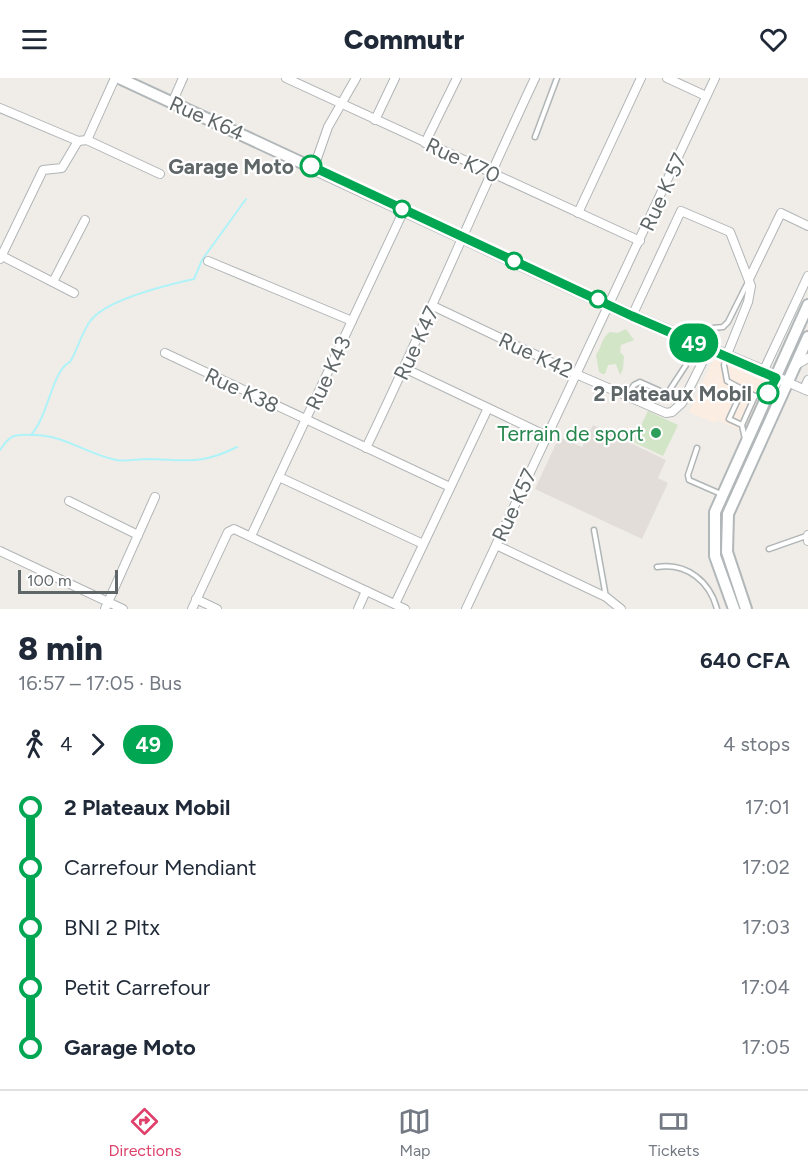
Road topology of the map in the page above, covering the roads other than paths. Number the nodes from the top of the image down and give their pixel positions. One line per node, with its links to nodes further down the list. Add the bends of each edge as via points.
1 (117, 78): 13 (street, Rue K64); 18 (street)
2 (183, 78): 13 (street)
3 (286, 78): 14 (street, Rue K70)
4 (356, 78): 14 (street)
5 (395, 78): 16 (street)
6 (457, 78): 19 (street)
7 (535, 78): 21 (street, Rue K47)
8 (557, 78): 17 (lane)
9 (641, 78): 24 (street)
10 (667, 78): 12 (street)
11 (715, 78): 12 (street, Rue K 57)
12 (706, 96): 28 (street, Rue K 57)
13 (172, 103): 20 (street, Rue K64)
14 (342, 104): 16 (street, Rue K70); 20 (street, via 328,127)
15 (0, 108): 18 (street)
16 (375, 120): 19 (street, Rue K70)
17 (536, 137)
18 (82, 140): 22 (street); 29 (street, via 62,168 43,170)
19 (425, 143): 21 (street, Rue K70)
20 (314, 167): 23 (street, Rue K64)
21 (490, 173): 24 (street, Rue K70); 27 (street, Rue K47)
22 (160, 174)
23 (404, 210): 27 (street, Rue K64); 40 (street, Rue K43)
24 (578, 213): 28 (street, Rue K70)
25 (86, 220): 33 (street)
26 (808, 226): 32 (street, via 781,213)
27 (463, 237): 36 (street, Rue K64); 38 (street, Rue K47)
28 (640, 241): 36 (street, Rue K 57)
29 (0, 256): 33 (street)
30 (208, 261): 40 (street)
31 (808, 276): 35 (street)
32 (749, 279): 39 (street, via 729,230 682,210); 41 (lane, via 728,322); 46 (street, via 750,297)
33 (53, 282): 34 (street)
34 (74, 293)
35 (795, 303): 42 (street); 51 (street)
36 (609, 305): 39 (street, Rue K64); 52 (street, Rue K57)
37 (808, 305): 42 (street)
38 (434, 306): 50 (street, Rue K47); 52 (street, Rue K42)
39 (632, 316): 44 (street, Rue K64)
40 (352, 321): 62 (street, Rue K43)
41 (713, 328)
42 (798, 329): 53 (street)
43 (808, 337): 49 (street)
44 (709, 349): 46 (street, Rue K64); 59 (street, Rue K42, via 682,403 672,412)
45 (165, 353): 62 (street, Rue K38)
46 (726, 357): 51 (street, Rue K64); 56 (lane, via 727,381)
47 (808, 358): 49 (street)
48 (686, 365): 59 (lane, via 667,394 640,382)
49 (795, 365): 55 (street)
50 (404, 369): 61 (street); 66 (street, Rue K47)
51 (764, 372): 53 (street, Rue K64)
52 (576, 374): 59 (street, Rue K42); 64 (street, Rue K57)
53 (776, 378): 55 (street, Rue K64); 58 (street)
54 (808, 380): 57 (street)
55 (787, 382): 57 (street); 96 (street, via 728,514 727,552)
56 (742, 390): 60 (lane); 63 (lane, via 729,419)
57 (806, 390)
58 (768, 393): 60 (lane); 65 (street)
59 (627, 396)
60 (755, 396): 63 (lane)
61 (488, 408): 64 (street); 69 (street)
62 (306, 420): 66 (street, Rue K38); 68 (street, Rue K43)
63 (742, 425): 65 (lane)
64 (547, 436): 78 (street, Rue K57)
65 (746, 443): 70 (street)
66 (366, 448): 69 (street, Rue K38)
67 (697, 448): 70 (lane, via 689,480)
68 (279, 477): 75 (street, Rue K43); 77 (street)
69 (450, 487): 77 (street)
70 (722, 494): 95 (street, via 713,523 714,549)
71 (155, 497): 74 (street)
72 (69, 501): 74 (street)
73 (594, 530): 83 (lane)
74 (138, 535): 86 (street)
75 (251, 536): 82 (street); 84 (street, via 231,529)
76 (807, 537): 79 (lane)
77 (423, 544): 85 (street)
78 (496, 544): 83 (street); 92 (street, Rue K57)
79 (769, 549)
80 (0, 551): 86 (street)
81 (657, 567): 94 (lane, via 671,566 706,583)
82 (366, 591): 85 (street); 90 (street)
83 (606, 597): 93 (street)
84 (196, 599): 88 (street); 89 (street)
85 (395, 604): 91 (street)
86 (106, 605): 87 (street)
87 (123, 609)
88 (192, 609)
89 (217, 609)
90 (358, 609)
91 (405, 609)
92 (466, 609)
93 (621, 609)
94 (717, 609)
95 (734, 609)
96 (746, 609)

